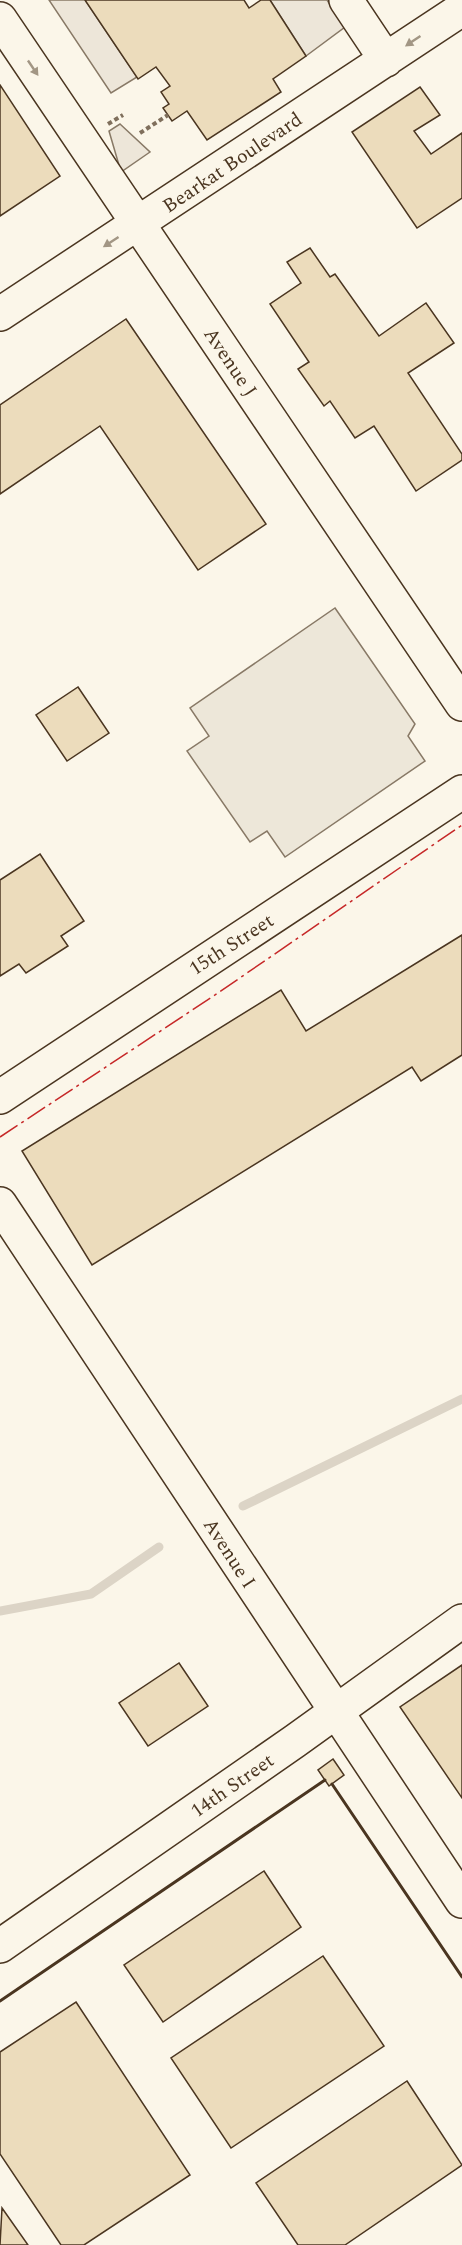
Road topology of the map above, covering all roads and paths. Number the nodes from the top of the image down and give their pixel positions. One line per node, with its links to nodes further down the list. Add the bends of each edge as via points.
1 (346, 0): 4 (street)
2 (462, 9): 4 (street, Bearkat Boulevard, one-way to 4)
3 (0, 19): 7 (street, Avenue J, one-way to 7)
4 (386, 60): 7 (street, Bearkat Boulevard)
5 (168, 115): 6 (path)
6 (140, 133)
7 (139, 225): 8 (street, Bearkat Boulevard, one-way to 8); 9 (street, Avenue J)
8 (0, 314)
9 (462, 704)
10 (462, 792): 11 (street, 15th Street)
11 (0, 1097)
12 (0, 1204): 14 (street, Avenue I)
13 (462, 1621): 14 (street, 14th Street)
14 (335, 1712): 15 (street, Avenue I); 16 (street, 14th Street)
15 (462, 1901)
16 (0, 1946)

